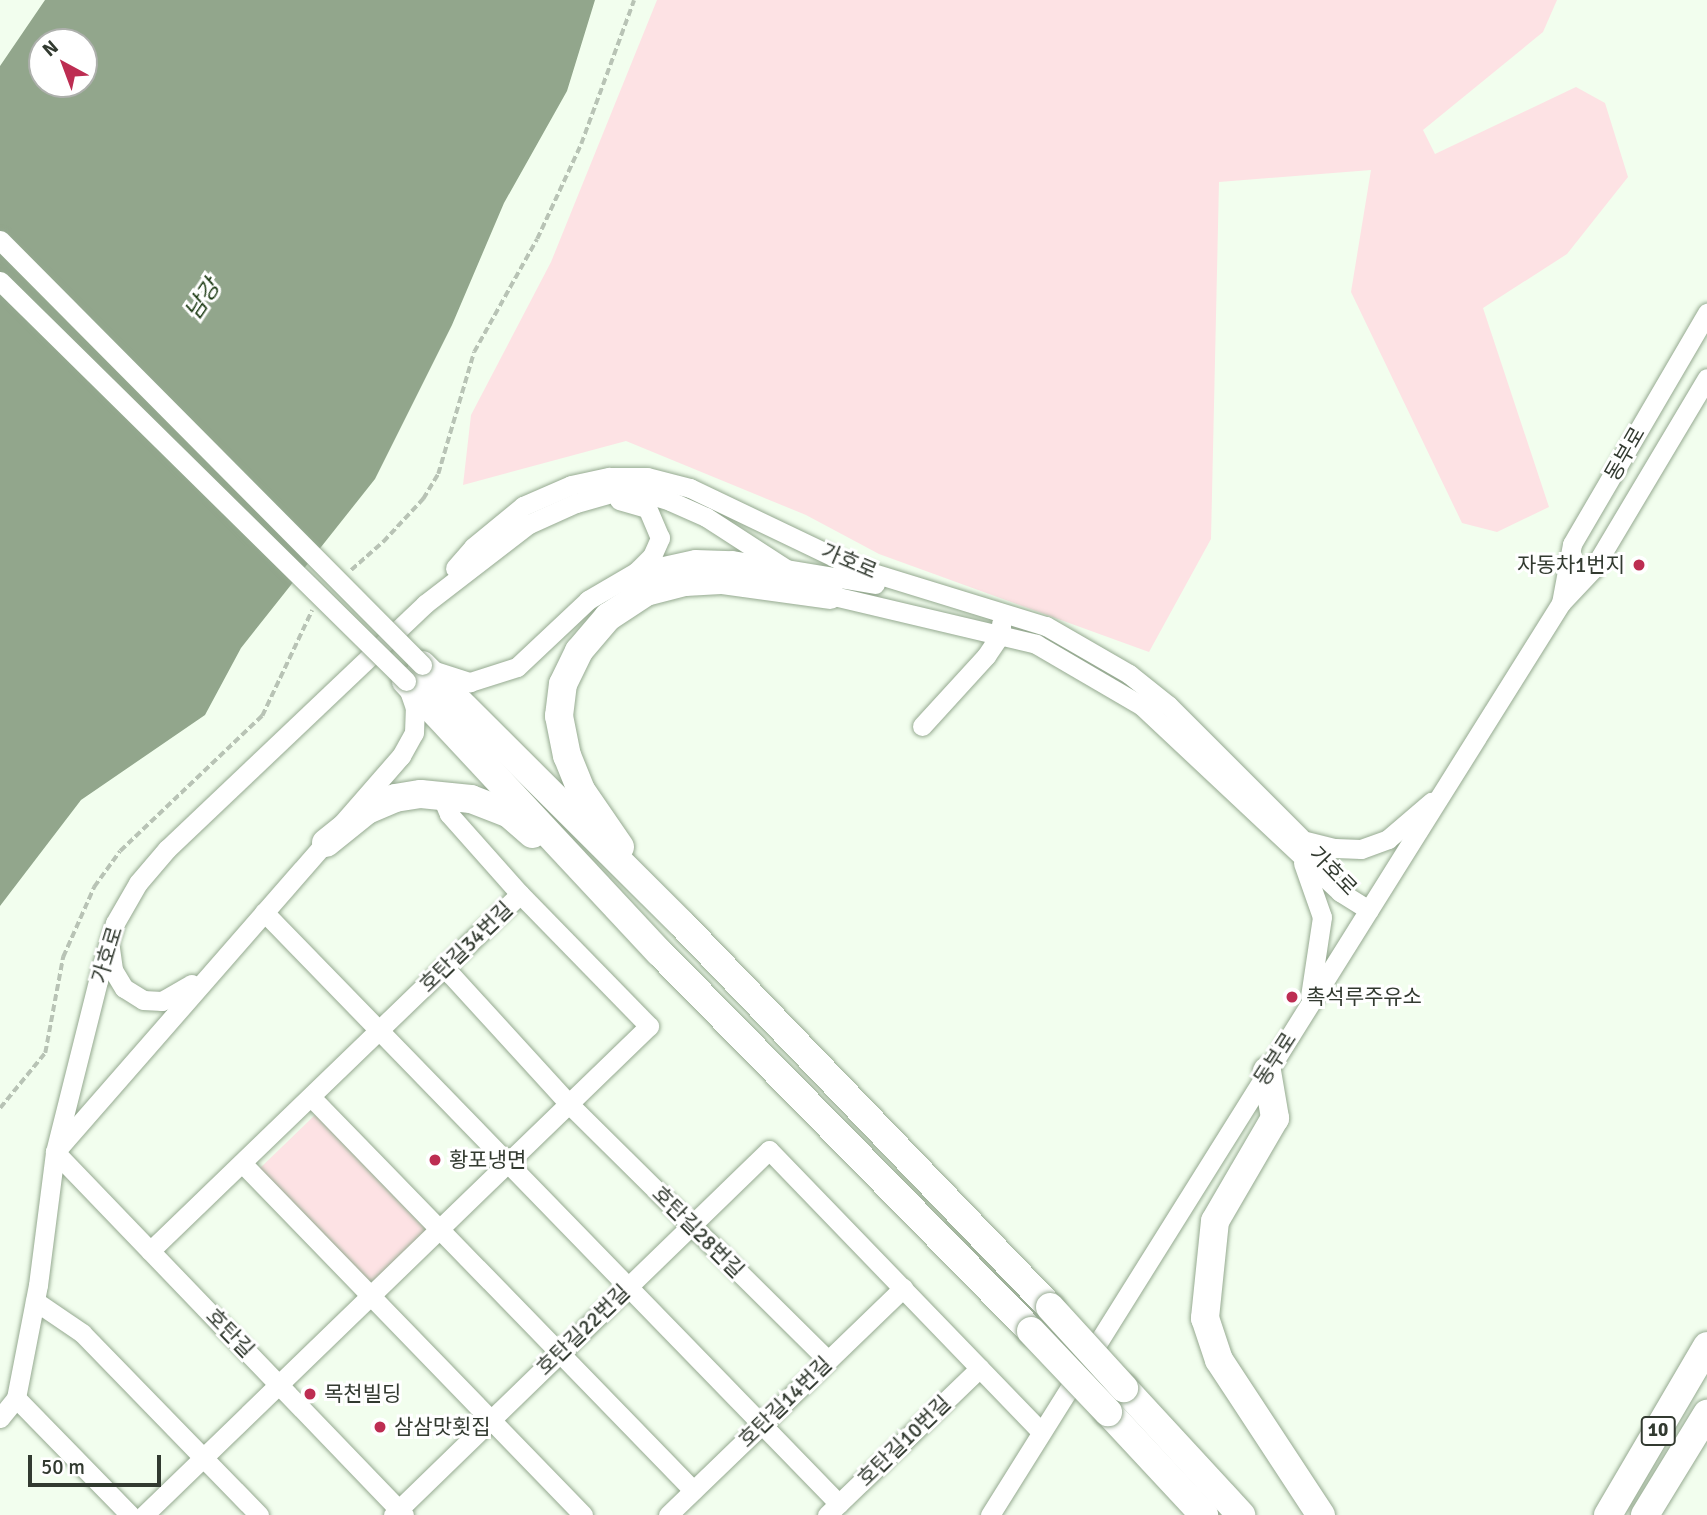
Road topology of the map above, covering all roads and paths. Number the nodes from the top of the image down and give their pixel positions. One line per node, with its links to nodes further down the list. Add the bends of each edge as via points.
1 (0, 240): 14 (street, bridge)
2 (0, 281): 14 (street, bridge)
3 (1707, 313): 10 (street, 동부로, via 1572,544)
4 (1707, 379): 10 (street, 동부로, via 1593,569)
5 (576, 503): 6 (street, 가호로, via 615,492 642,492 670,500 706,517); 7 (street, via 630,501 647,508 660,538 652,556); 11 (street, 가호로, via 528,524)
6 (787, 570): 7 (street, via 695,559); 8 (street, 가호로); 9 (street)
7 (635, 572): 14 (street, via 588,600 517,667 470,682)
8 (830, 595): 13 (street, 가호로); 23 (highway, via 721,580 685,582 646,592 608,617 579,651 563,684 559,716 581,790 601,824)
9 (945, 595): 11 (street, 가호로, via 856,568 690,488 647,477 609,477 571,485 523,506 473,548); 12 (street, 가호로)
10 (1561, 603): 16 (street, 동부로)
11 (425, 604): 24 (street, 가호로, via 167,849 138,883)
12 (1002, 611): 13 (street); 19 (street, 가호로, via 1046,626 1129,674 1168,705)
13 (1001, 634): 15 (street); 19 (street, 가호로, via 1036,644 1142,706)
14 (414, 673): 18 (street, via 414,733 401,755); 23 (highway); 26 (highway)
15 (922, 726)
16 (1448, 788): 19 (street, via 1388,839 1361,849); 21 (street, 동부로)
17 (441, 794): 18 (highway, via 395,798 367,810); 20 (street, 호탄길34번길, via 449,814); 26 (highway, via 508,813)
18 (326, 843): 22 (street)
19 (1300, 846): 21 (street, 가호로, via 1340,892); 28 (street, via 1322,917)
20 (520, 894): 27 (street, 호탄길34번길); 32 (street, via 649,1026)
21 (1369, 910): 28 (street, 동부로)
22 (264, 912): 25 (street); 29 (street)
23 (681, 923): 65 (highway, bridge, via 1050,1307)
24 (110, 940): 25 (street, via 113,970 124,988 153,1001 181,994); 33 (street, 가호로)
25 (237, 943): 33 (street)
26 (659, 952): 64 (highway, bridge, via 1031,1331)
27 (444, 967): 29 (street, 호탄길34번길); 32 (street, 호탄길28번길)
28 (1309, 1006): 30 (street, 동부로)
29 (379, 1030): 31 (street, 호탄길34번길); 35 (street)
30 (1267, 1071): 53 (street, 동부로); 66 (highway, via 1275,1118 1215,1221 1205,1318 1219,1360)
31 (312, 1098): 34 (street, 호탄길34번길); 37 (street)
32 (568, 1103): 35 (street); 36 (street, 호탄길28번길)
33 (55, 1152): 38 (street, 호탄길); 42 (street, 가호로)
34 (243, 1163): 38 (street, 호탄길34번길); 41 (street)
35 (508, 1163): 37 (street); 39 (street)
36 (690, 1225): 39 (street, 호탄길22번길); 40 (street, 호탄길22번길, via 769,1150); 45 (street, 호탄길28번길)
37 (440, 1231): 41 (street); 44 (street)
38 (150, 1251): 47 (street, 호탄길)
39 (628, 1286): 44 (street, 호탄길22번길); 52 (street)
40 (903, 1288): 45 (street, 호탄길14번길); 46 (street)
41 (370, 1296): 47 (street); 51 (street)
42 (34, 1301): 48 (street, 가호로); 54 (street, via 82,1333)
43 (1707, 1346): 67 (highway, 10)
44 (559, 1354): 51 (street, 호탄길22번길); 55 (street)
45 (828, 1360): 52 (street, 호탄길14번길)
46 (980, 1368): 53 (street); 56 (street, 호탄길10번길)
47 (279, 1384): 54 (street); 57 (street, 호탄길)
48 (16, 1398): 50 (street, 가호로); 58 (street)
49 (1707, 1414): 68 (highway, 10)
50 (0, 1418)
51 (491, 1420): 57 (street, 호탄길22번길); 61 (street)
52 (762, 1424): 55 (street, 호탄길14번길); 56 (street)
53 (1039, 1430): 63 (street, 동부로)
54 (204, 1457): 59 (street); 60 (street)
55 (693, 1490): 62 (street, 호탄길14번길)
56 (833, 1509)
57 (398, 1513)
58 (130, 1515)
59 (144, 1515)
60 (260, 1515)
61 (583, 1515)
62 (668, 1515)
63 (990, 1515)
64 (1204, 1515)
65 (1241, 1515)
66 (1321, 1515)
67 (1608, 1515)
68 (1645, 1515)

